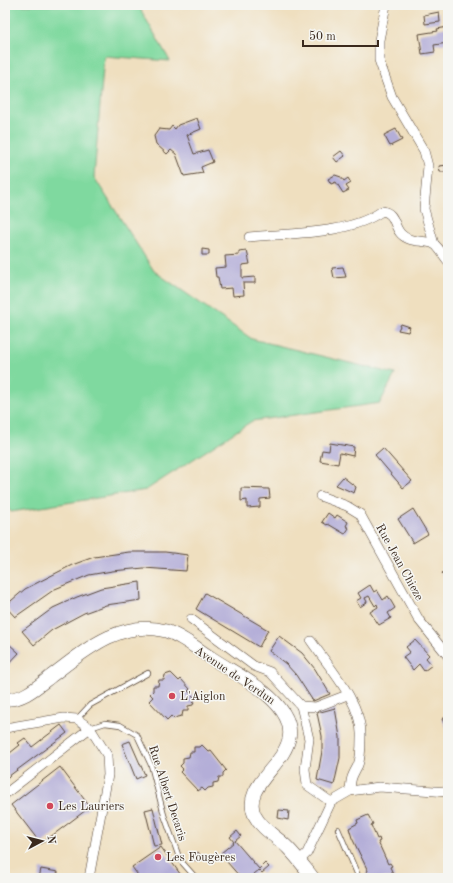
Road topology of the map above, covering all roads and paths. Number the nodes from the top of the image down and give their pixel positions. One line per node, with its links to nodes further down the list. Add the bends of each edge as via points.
1 (385, 5): 3 (street, via 379,40 379,60 392,97 426,158 428,166 424,209)
2 (249, 237): 3 (street, via 356,224 382,211 388,212 394,218 400,233 407,239)
3 (434, 244): 4 (street)
4 (448, 261)
5 (320, 496): 8 (street, Rue Jean Chieze, via 360,514 419,620)
6 (191, 619): 12 (street, via 254,666 270,672)
7 (311, 641): 10 (street)
8 (448, 656)
9 (148, 673): 13 (lane, via 90,705)
10 (347, 695): 12 (street, via 316,707); 16 (street, via 356,708 362,736 358,764 352,774)
11 (5, 699): 21 (main road, Avenue de Verdun, via 24,696 94,644 118,633 143,629 166,631 262,691 281,707 287,720 289,736 284,753 255,790 252,804 255,816 264,827 288,847)
12 (301, 706): 19 (street, via 309,739 305,769 307,785)
13 (77, 719): 14 (street, via 64,718); 15 (street)
14 (5, 728)
15 (90, 728): 18 (street); 22 (street, via 107,754 108,775); 23 (lane, Rue Albert Decaris, via 105,723 120,725 137,735 151,765 164,815 180,860)
16 (350, 791): 17 (street, via 379,787); 19 (street)
17 (448, 792)
18 (5, 794)
19 (331, 802): 21 (street, via 307,853)
20 (338, 829): 25 (lane)
21 (299, 861): 24 (main road, Avenue de Verdun)
22 (89, 878)
23 (196, 878)
24 (313, 878)
25 (359, 878)

